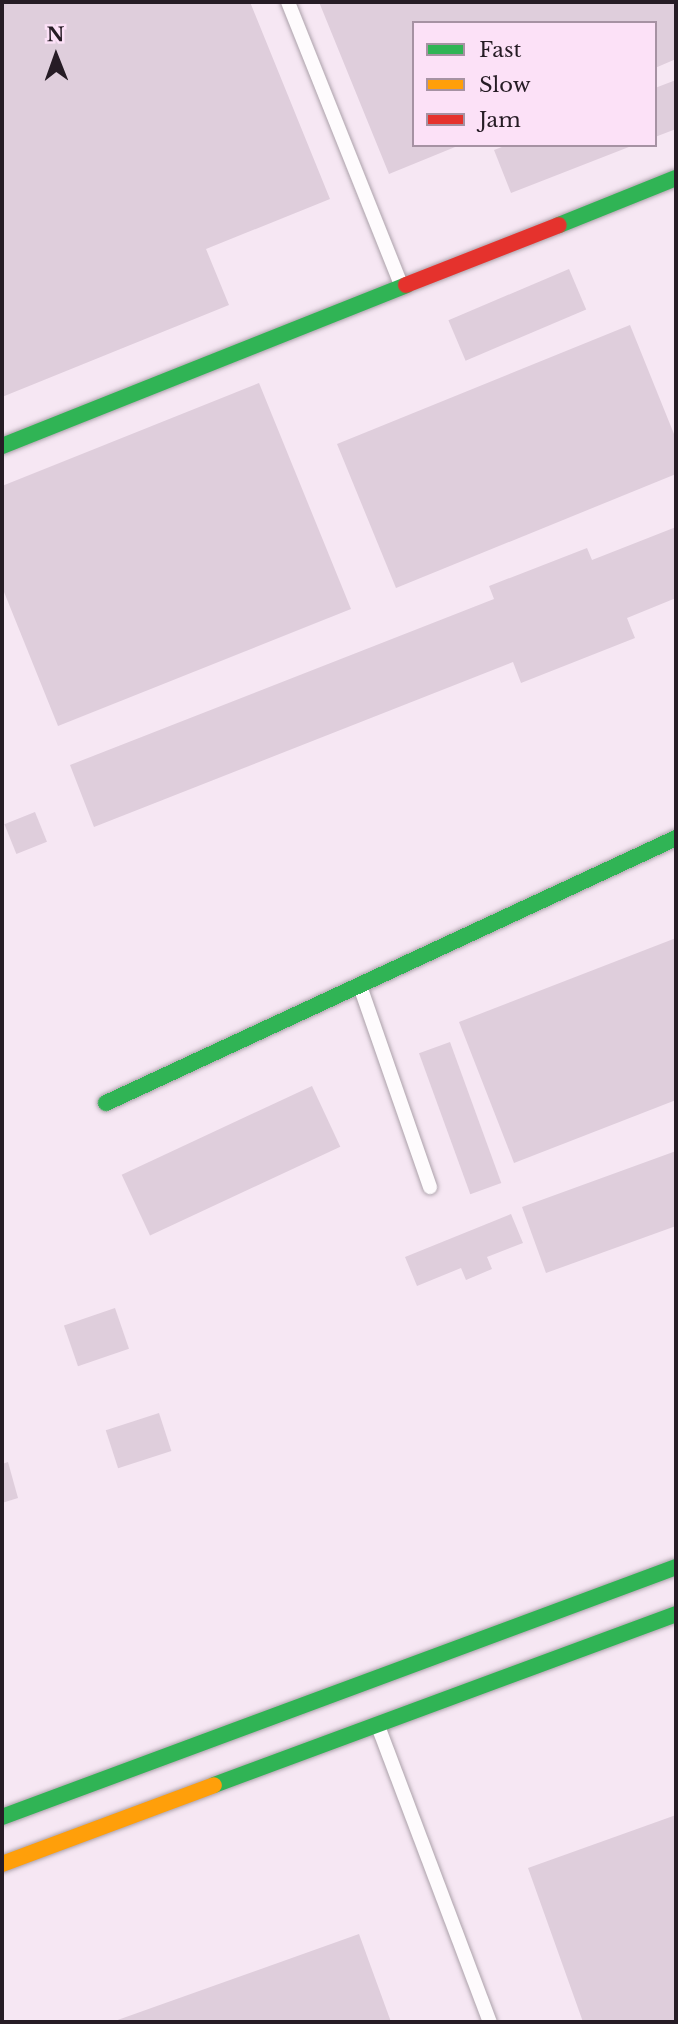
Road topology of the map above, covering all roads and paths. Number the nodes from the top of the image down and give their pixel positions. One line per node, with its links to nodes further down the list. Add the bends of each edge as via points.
1 (288, 2): 3 (lane)
2 (676, 178): 3 (main road)
3 (402, 287): 4 (main road)
4 (2, 446)
5 (676, 838): 6 (main road)
6 (360, 985): 7 (main road); 8 (lane)
7 (106, 1103)
8 (429, 1187)
9 (676, 1567): 11 (main road)
10 (676, 1614): 12 (main road)
11 (362, 1683): 12 (main road); 13 (main road)
12 (377, 1724): 14 (main road); 15 (lane)
13 (2, 1817)
14 (2, 1864)
15 (490, 2022)

